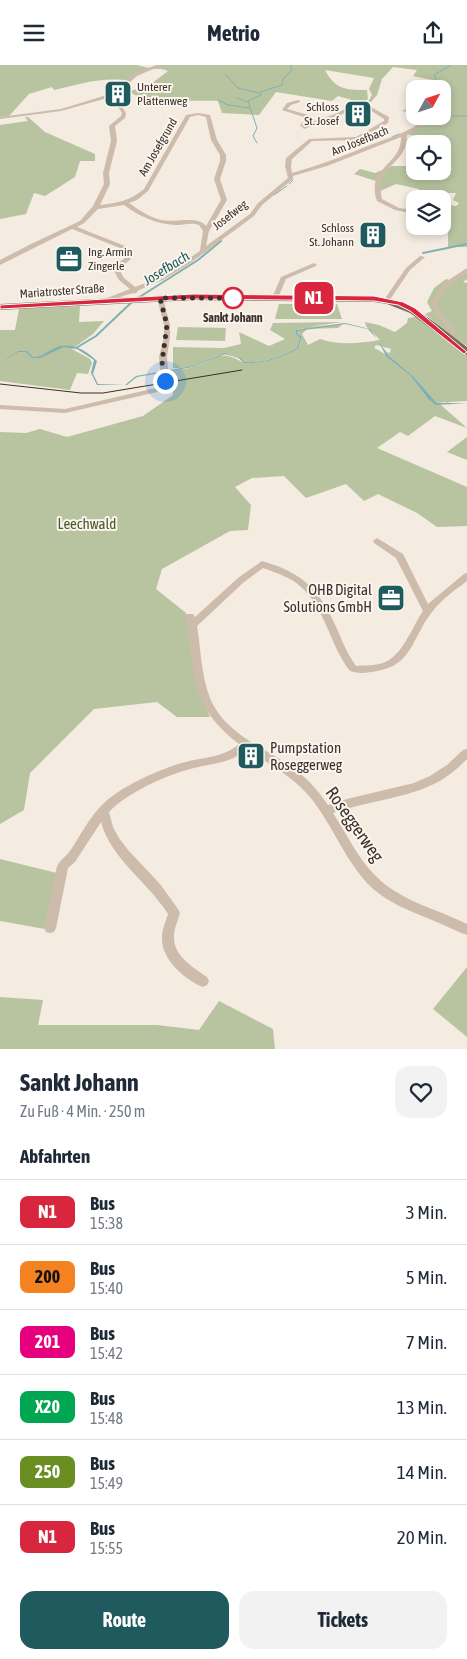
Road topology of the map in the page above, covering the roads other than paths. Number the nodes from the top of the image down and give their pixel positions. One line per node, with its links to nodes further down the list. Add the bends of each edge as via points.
1 (160, 65): 2 (street, via 136,75)
2 (112, 95): 6 (street, via 61,110); 13 (street, via 124,113 112,126 114,141 106,173 107,184)
3 (298, 101): 8 (street, via 284,110 310,117)
4 (369, 107): 10 (street, via 387,118 386,122 357,138)
5 (347, 110): 8 (street, via 337,117 319,118)
6 (0, 118)
7 (421, 125): 9 (street, Am Josefbach)
8 (304, 127): 10 (street, via 313,133)
9 (404, 134): 11 (street, Am Josefbach); 14 (street, via 404,146 394,161 384,167 375,191 379,200 396,209)
10 (311, 140): 11 (street, via 289,158)
11 (292, 175): 17 (street, Josefweg, via 252,215)
12 (126, 204): 13 (street, Am Josefgrund); 16 (street, via 142,215 162,221 198,222); 16 (street, Am Josefgrund, via 146,190 188,116 208,116 214,140 223,155 217,179 224,200)
13 (96, 207): 15 (street)
14 (406, 210)
15 (73, 227): 19 (street); 22 (street, via 123,247 128,259 117,271 121,279)
16 (206, 231): 17 (street, Am Josefgrund)
17 (202, 250): 22 (street, Josefweg, via 161,279)
18 (422, 257): 26 (street, via 408,269)
19 (0, 263)
20 (314, 265): 24 (street, via 283,278)
21 (467, 270): 29 (street, via 449,282 434,302 454,332)
22 (136, 290): 25 (street); 27 (street, Josefweg)
23 (160, 298): 24 (main road, Mariatroster Straße); 25 (main road, Mariatroster Straße); 31 (street, via 167,325 162,388 65,411)
24 (275, 298): 26 (main road, Mariatroster Straße)
25 (135, 299): 27 (main road, Mariatroster Straße)
26 (387, 300): 29 (main road, Mariatroster Straße, via 413,310)
27 (104, 301): 28 (main road, Mariatroster Straße)
28 (0, 307)
29 (446, 336): 30 (main road, Mariatroster Straße)
30 (467, 352)
31 (0, 407)
32 (376, 541): 34 (street, via 400,556)
33 (467, 576): 34 (street)
34 (427, 610): 35 (street, Roseggerweg, via 399,660 390,665 353,669 314,595 304,585 262,564 240,579 191,620 202,688 210,707 233,735)
35 (245, 744): 37 (street, Roseggerweg, via 303,783); 38 (street, via 235,755 222,761 180,767 119,798)
36 (467, 753): 37 (street, via 430,783)
37 (327, 810): 40 (street, Roseggerweg, via 355,861 377,885)
38 (103, 812): 39 (street, via 63,866); 41 (street, via 112,841 167,900 174,913 168,940 173,955 183,967)
39 (50, 929)
40 (467, 930)
41 (204, 981)

